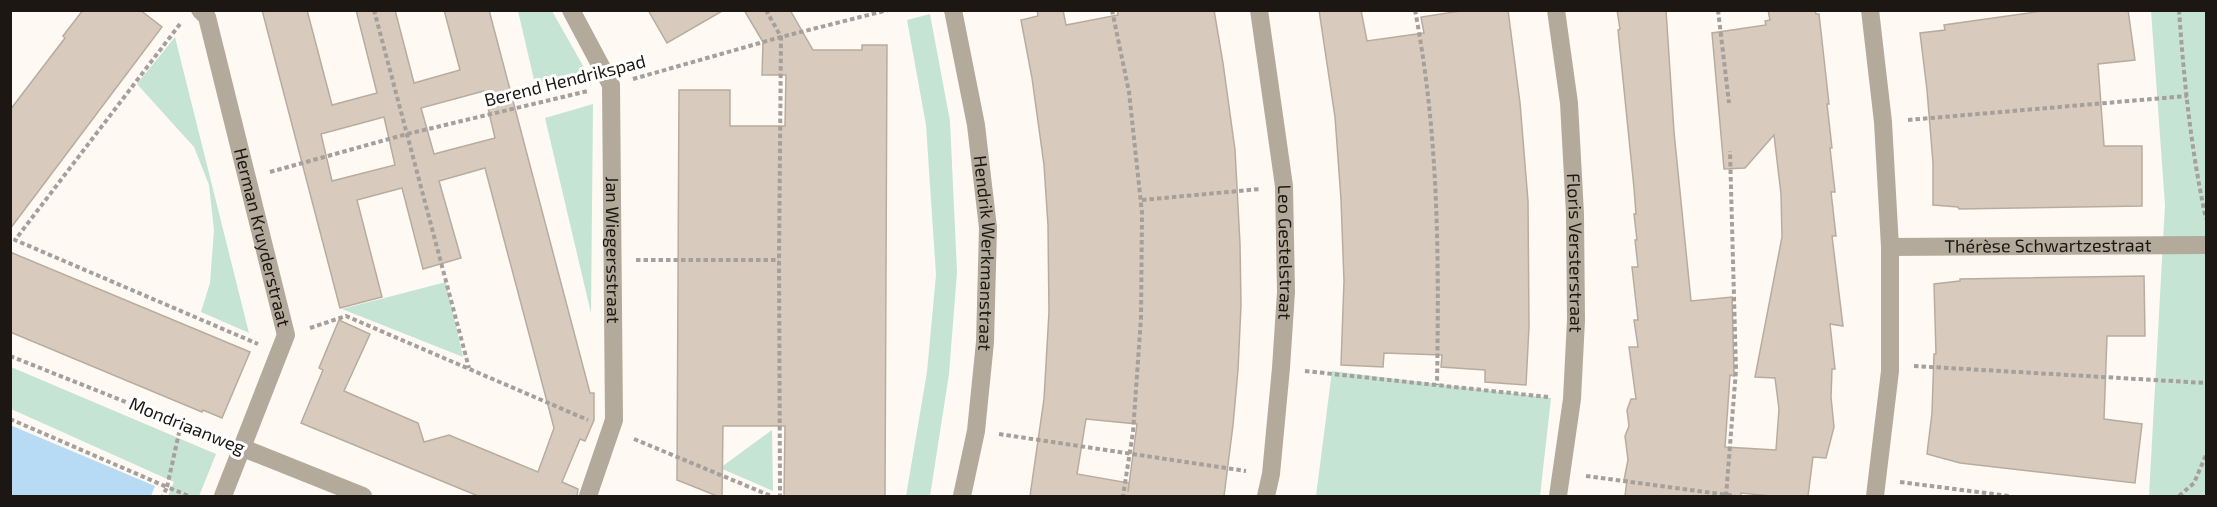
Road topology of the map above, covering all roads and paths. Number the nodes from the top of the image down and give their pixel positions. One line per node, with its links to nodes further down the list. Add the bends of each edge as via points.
1 (374, 10): 19 (path)
2 (571, 10): 15 (street, Jan Wiegersstraat)
3 (766, 10): 14 (path)
4 (888, 10): 14 (path, Berend Hendrikspad)
5 (954, 10): 41 (street, Hendrik Werkmanstraat, via 976,125 988,228 985,342)
6 (1112, 10): 23 (path, via 1129,92)
7 (1259, 10): 22 (street, Leo Gestelstraat)
8 (1415, 10): 36 (path, via 1430,112 1438,211)
9 (1556, 10): 37 (street, Floris Versterstraat, via 1569,102 1575,214)
10 (1718, 10): 17 (path)
11 (1870, 10): 18 (street)
12 (2179, 10): 16 (path)
13 (204, 14): 21 (street, Herman Kruyderstraat); 30 (path, via 182,22 15,240)
14 (781, 37): 15 (path, Berend Hendrikspad); 28 (path)
15 (611, 85): 19 (path, Berend Hendrikspad); 27 (street, Jan Wiegersstraat)
16 (2187, 96): 18 (path); 24 (path)
17 (1729, 103)
18 (1883, 122): 26 (street)
19 (407, 134): 21 (path, Berend Hendrikspad); 33 (path)
20 (1730, 151): 60 (path, via 1736,370)
21 (249, 178): 29 (street, Herman Kruyderstraat)
22 (1284, 186): 23 (path); 34 (street, Leo Gestelstraat, via 1286,292)
23 (1142, 200): 43 (path, via 1142,318)
24 (2206, 219)
25 (2206, 245): 26 (street, Thérèse Schwartzestraat)
26 (1890, 247): 32 (street)
27 (612, 260): 28 (path); 40 (street, Jan Wiegersstraat)
28 (779, 260): 55 (path)
29 (286, 335): 30 (street, Herman Kruyderstraat); 33 (path, via 346,316)
30 (280, 353): 42 (street, Herman Kruyderstraat)
31 (10, 356): 39 (path, Mondriaanweg)
32 (1889, 364): 35 (path); 48 (street)
33 (469, 368): 40 (path)
34 (1281, 368): 36 (path); 46 (street, Leo Gestelstraat)
35 (2206, 383)
36 (1437, 385): 37 (path)
37 (1572, 399): 45 (street, Floris Versterstraat)
38 (10, 419): 47 (path)
39 (181, 424): 42 (path, Mondriaanweg); 47 (path)
40 (611, 430): 53 (street, Jan Wiegersstraat); 54 (path)
41 (976, 431): 43 (path); 56 (street, Hendrik Werkmanstraat)
42 (243, 448): 51 (street, Herman Kruyderstraat); 52 (street, Mondriaanweg)
43 (1130, 454): 46 (path); 57 (path)
44 (2206, 455): 63 (path, via 2194,483)
45 (1562, 473): 59 (street, Floris Versterstraat); 60 (path)
46 (1271, 474): 58 (street, Leo Gestelstraat)
47 (167, 487): 49 (path); 50 (path)
48 (1876, 488): 62 (path)
49 (163, 496)
50 (189, 496)
51 (224, 496)
52 (363, 496)
53 (588, 496)
54 (771, 496)
55 (780, 496)
56 (962, 496)
57 (1123, 496)
58 (1266, 496)
59 (1558, 496)
60 (1726, 496): 61 (path)
61 (1735, 496)
62 (2009, 496)
63 (2179, 496)

